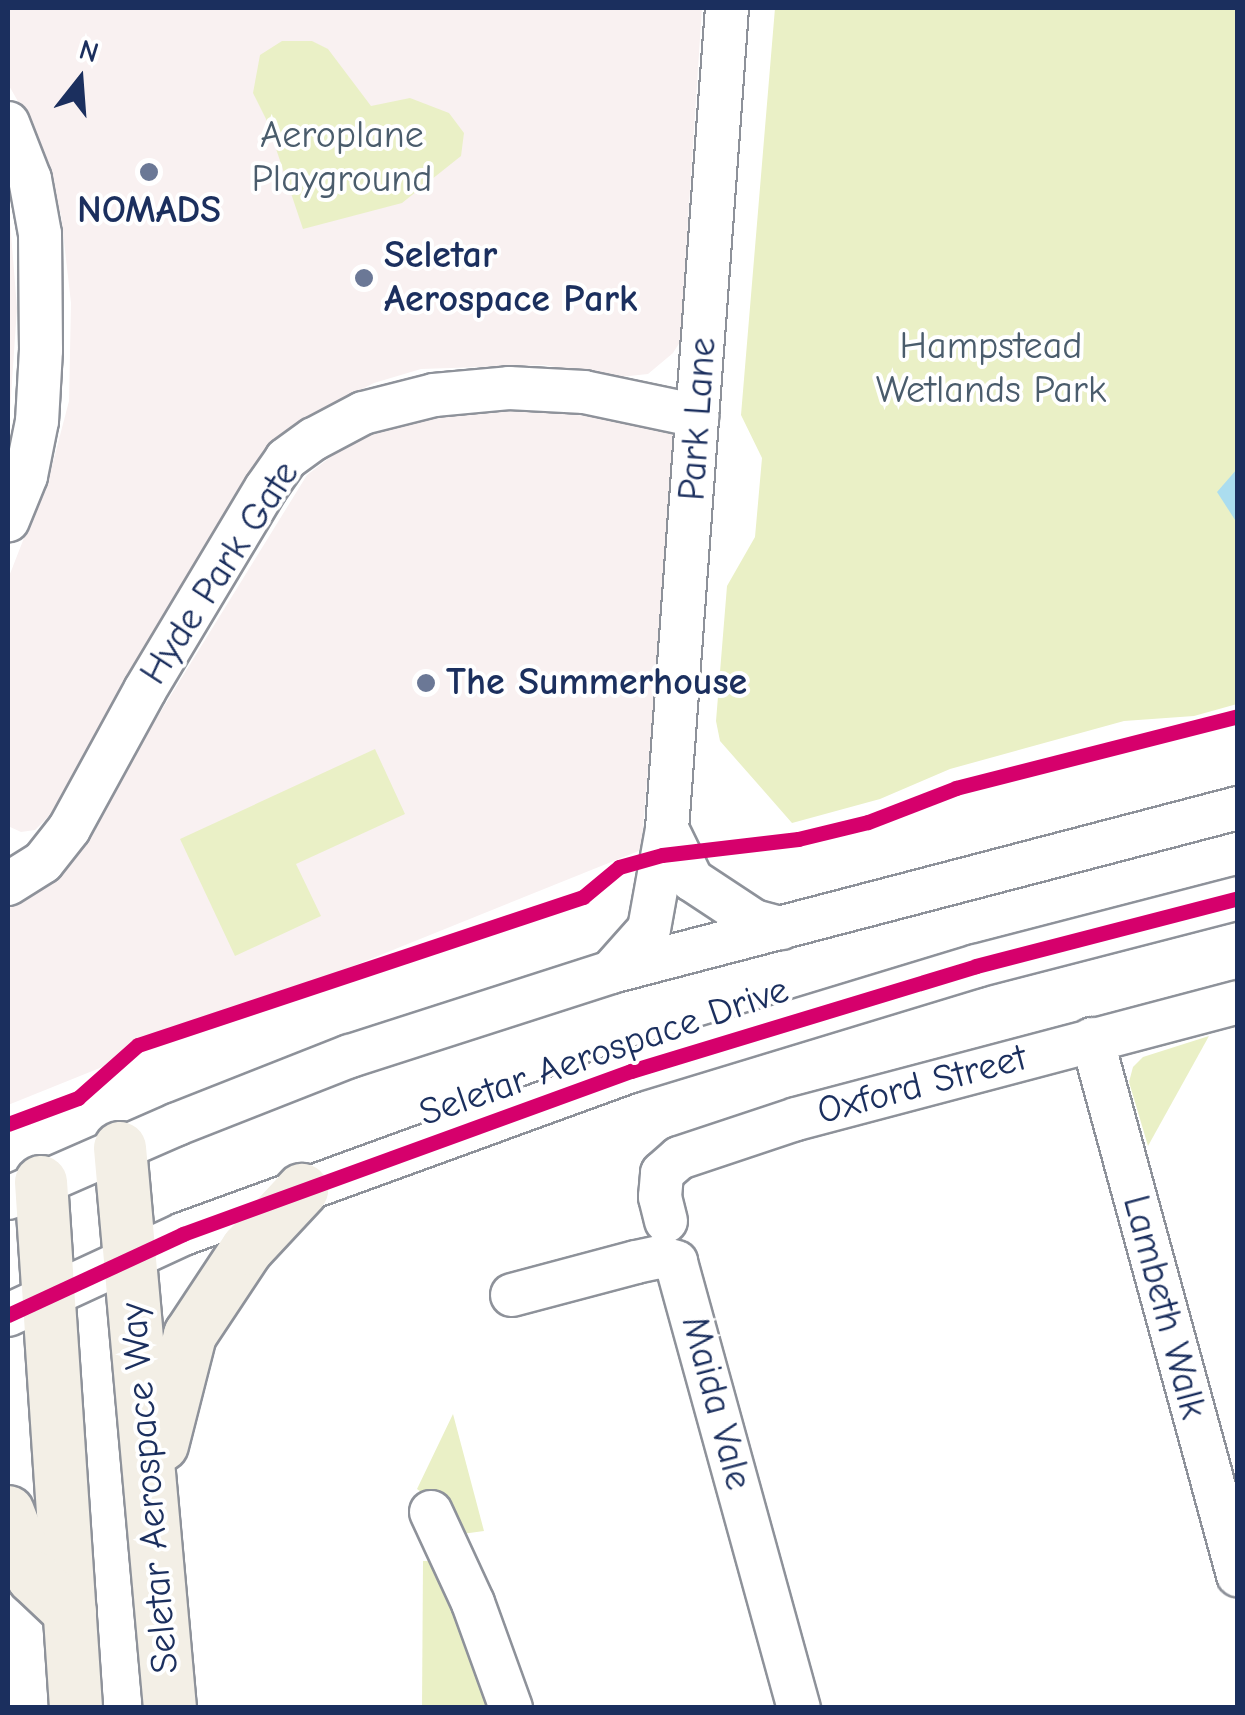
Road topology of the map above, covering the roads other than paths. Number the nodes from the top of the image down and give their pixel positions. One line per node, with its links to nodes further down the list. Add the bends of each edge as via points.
1 (727, 8): 3 (street, Park Lane)
2 (8, 123): 4 (street, via 30,179 40,234 42,350 37,421)
3 (698, 416): 6 (street, Park Lane); 7 (street, Hyde Park Gate, via 584,392 509,388 363,413 314,439 286,459 266,488 69,830 43,862)
4 (8, 520)
5 (1237, 807): 9 (street, Seletar Aerospace Drive)
6 (667, 830): 9 (street, via 692,880 754,921); 10 (street, Park Lane, via 649,930)
7 (8, 884)
8 (1238, 898): 15 (street, Seletar Aerospace Drive, via 976,966 631,1070)
9 (780, 928): 10 (street, Seletar Aerospace Drive)
10 (611, 972): 13 (street, Seletar Aerospace Drive, via 350,1056)
11 (1238, 1002): 12 (street, Oxford Street)
12 (1092, 1039): 16 (street, Oxford Street, via 796,1118 679,1158 662,1173); 23 (street, Lambeth Walk)
13 (120, 1148): 14 (street, Seletar Aerospace Drive); 17 (main road, Seletar Aerospace Way)
14 (24, 1190): 19 (main road)
15 (302, 1190): 17 (street, Seletar Aerospace Drive); 20 (main road, via 217,1288 190,1335)
16 (666, 1221)
17 (129, 1256): 19 (street, Seletar Aerospace Drive); 20 (main road, Seletar Aerospace Way)
18 (512, 1294): 28 (street, Maida Vale, via 660,1257 676,1262)
19 (28, 1304): 24 (main road)
20 (152, 1480): 26 (main road, Seletar Aerospace Way)
21 (8, 1512): 24 (main road, via 33,1577)
22 (431, 1512): 27 (street)
23 (1238, 1575)
24 (70, 1612): 25 (main road)
25 (76, 1708)
26 (170, 1708)
27 (511, 1708)
28 (799, 1708)

